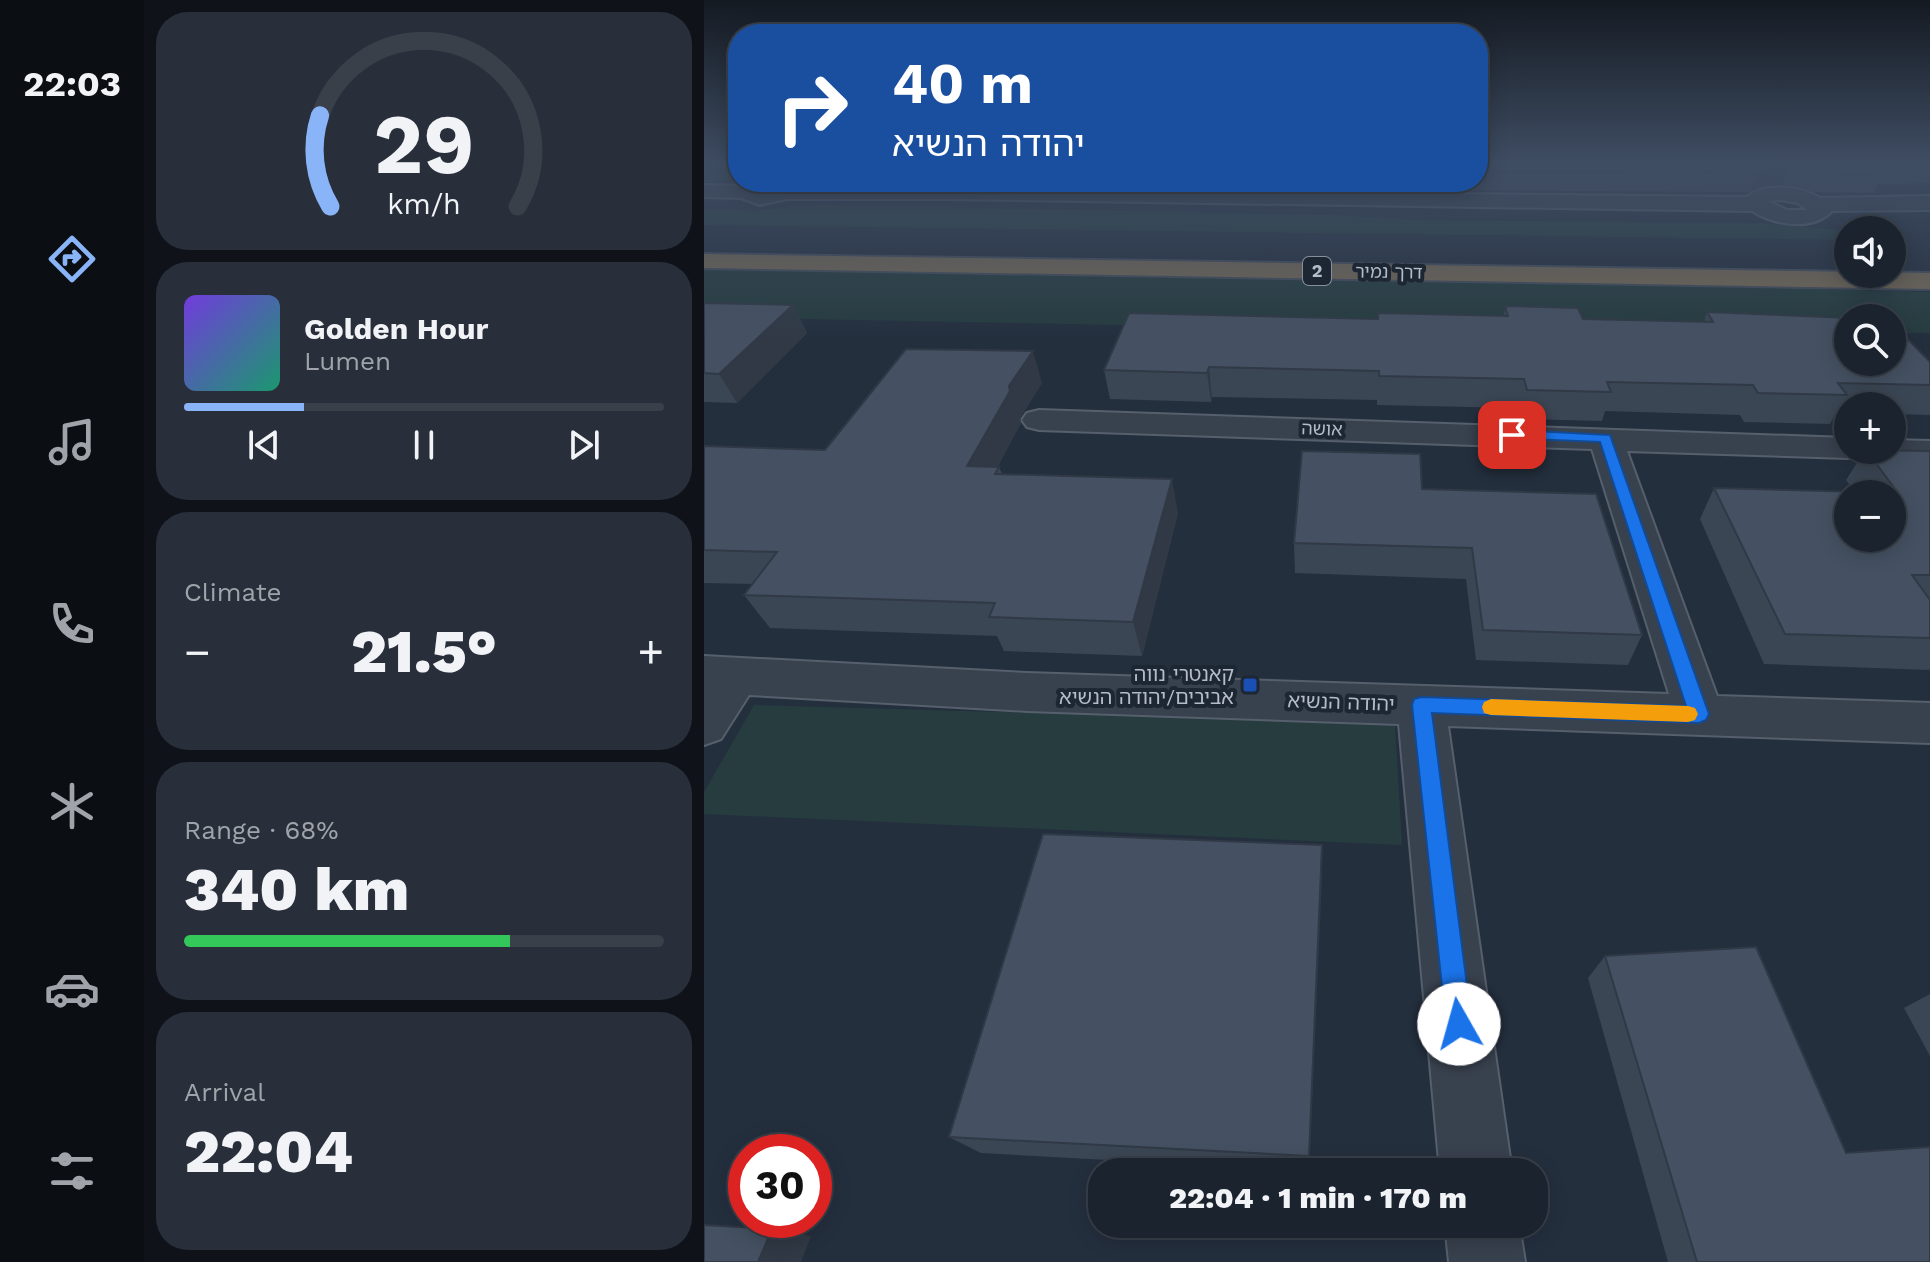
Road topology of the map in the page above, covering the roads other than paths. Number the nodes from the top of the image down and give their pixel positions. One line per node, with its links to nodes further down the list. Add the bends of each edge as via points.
1 (704, 261): 2 (highway, דרך נמיר / 2)
2 (1930, 281)
3 (1039, 420): 4 (street, אושה)
4 (1605, 438): 5 (street, אושה); 10 (street)
5 (1834, 447)
6 (1906, 450): 7 (street)
7 (1930, 451)
8 (721, 675): 9 (street, יהודה הנשיא); 12 (street)
9 (1421, 705): 10 (street, יהודה הנשיא); 13 (street)
10 (1699, 714): 11 (street, יהודה הנשיא)
11 (1930, 723)
12 (704, 725)
13 (1474, 1158)
14 (1484, 1238): 15 (street)
15 (1487, 1262)

